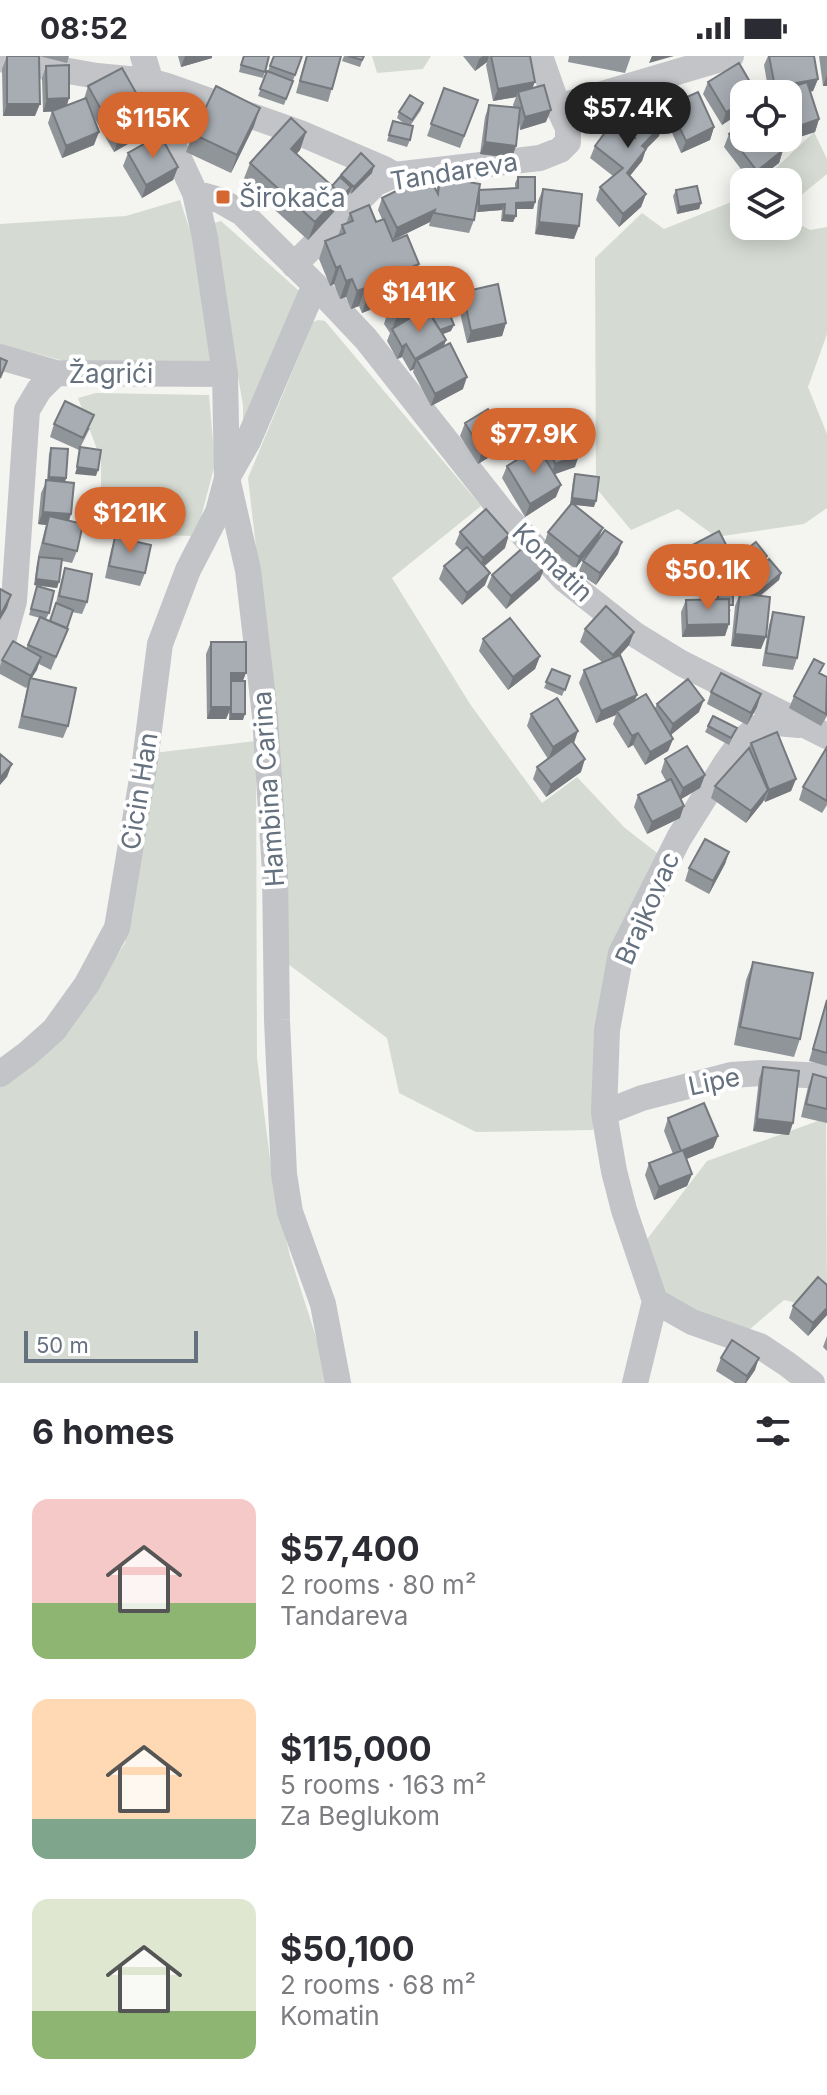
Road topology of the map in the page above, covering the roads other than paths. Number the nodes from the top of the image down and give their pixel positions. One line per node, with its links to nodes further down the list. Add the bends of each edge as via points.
1 (540, 56): 5 (street)
2 (731, 56): 5 (street)
3 (0, 59): 4 (street, via 97,76)
4 (147, 69): 6 (street); 7 (street, Hambina Carina)
5 (558, 107): 6 (street, Tandareva, via 568,128 568,142 560,150 540,158)
6 (394, 175): 8 (street, Tandareva, via 376,183)
7 (195, 193): 8 (street, Komatin, via 242,213); 12 (street, Hambina Carina)
8 (294, 265): 9 (street, Komatin)
9 (315, 285): 13 (street); 15 (street, Komatin, via 366,339 504,514 564,579 681,663)
10 (0, 357): 11 (street, Žagrići)
11 (56, 373): 12 (street, Žagrići); 14 (street, via 27,410 14,601)
12 (225, 374): 13 (street, Hambina Carina)
13 (227, 478): 16 (street, Cicin Han, via 218,512 188,570 160,644 117,928 54,1030); 20 (street, Hambina Carina, via 248,570 265,716 284,1174 290,1212 323,1304)
14 (0, 652)
15 (817, 731): 18 (street, Brajkovac, via 777,723 756,728 726,763 679,838 621,953 607,1030)
16 (0, 1074)
17 (827, 1076): 18 (street, Lipe, via 731,1075)
18 (604, 1113): 19 (street, Brajkovac, via 624,1210)
19 (655, 1301): 21 (street); 22 (street, via 692,1322 760,1346)
20 (338, 1383)
21 (635, 1383)
22 (812, 1383)

